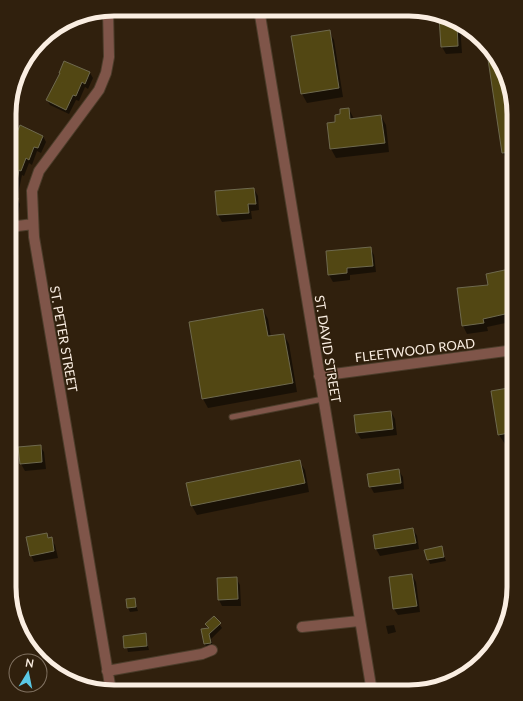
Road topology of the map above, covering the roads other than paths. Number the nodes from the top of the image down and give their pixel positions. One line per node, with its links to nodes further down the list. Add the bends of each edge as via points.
1 (108, 16): 3 (street, ST. PETER STREET, via 109,57 106,74 99,90 39,171 32,191)
2 (260, 16): 6 (street, ST. DAVID STREET)
3 (32, 224): 4 (street); 12 (street, ST. PETER STREET)
4 (16, 226)
5 (507, 351): 6 (street, FLEETWOOD ROAD)
6 (319, 376): 7 (street, ST. DAVID STREET)
7 (323, 398): 8 (lane); 9 (street, ST. DAVID STREET)
8 (232, 416)
9 (359, 621): 10 (street); 14 (street, ST. DAVID STREET)
10 (302, 627)
11 (212, 650): 12 (street)
12 (107, 671): 13 (street, ST. PETER STREET)
13 (110, 685)
14 (371, 685)

